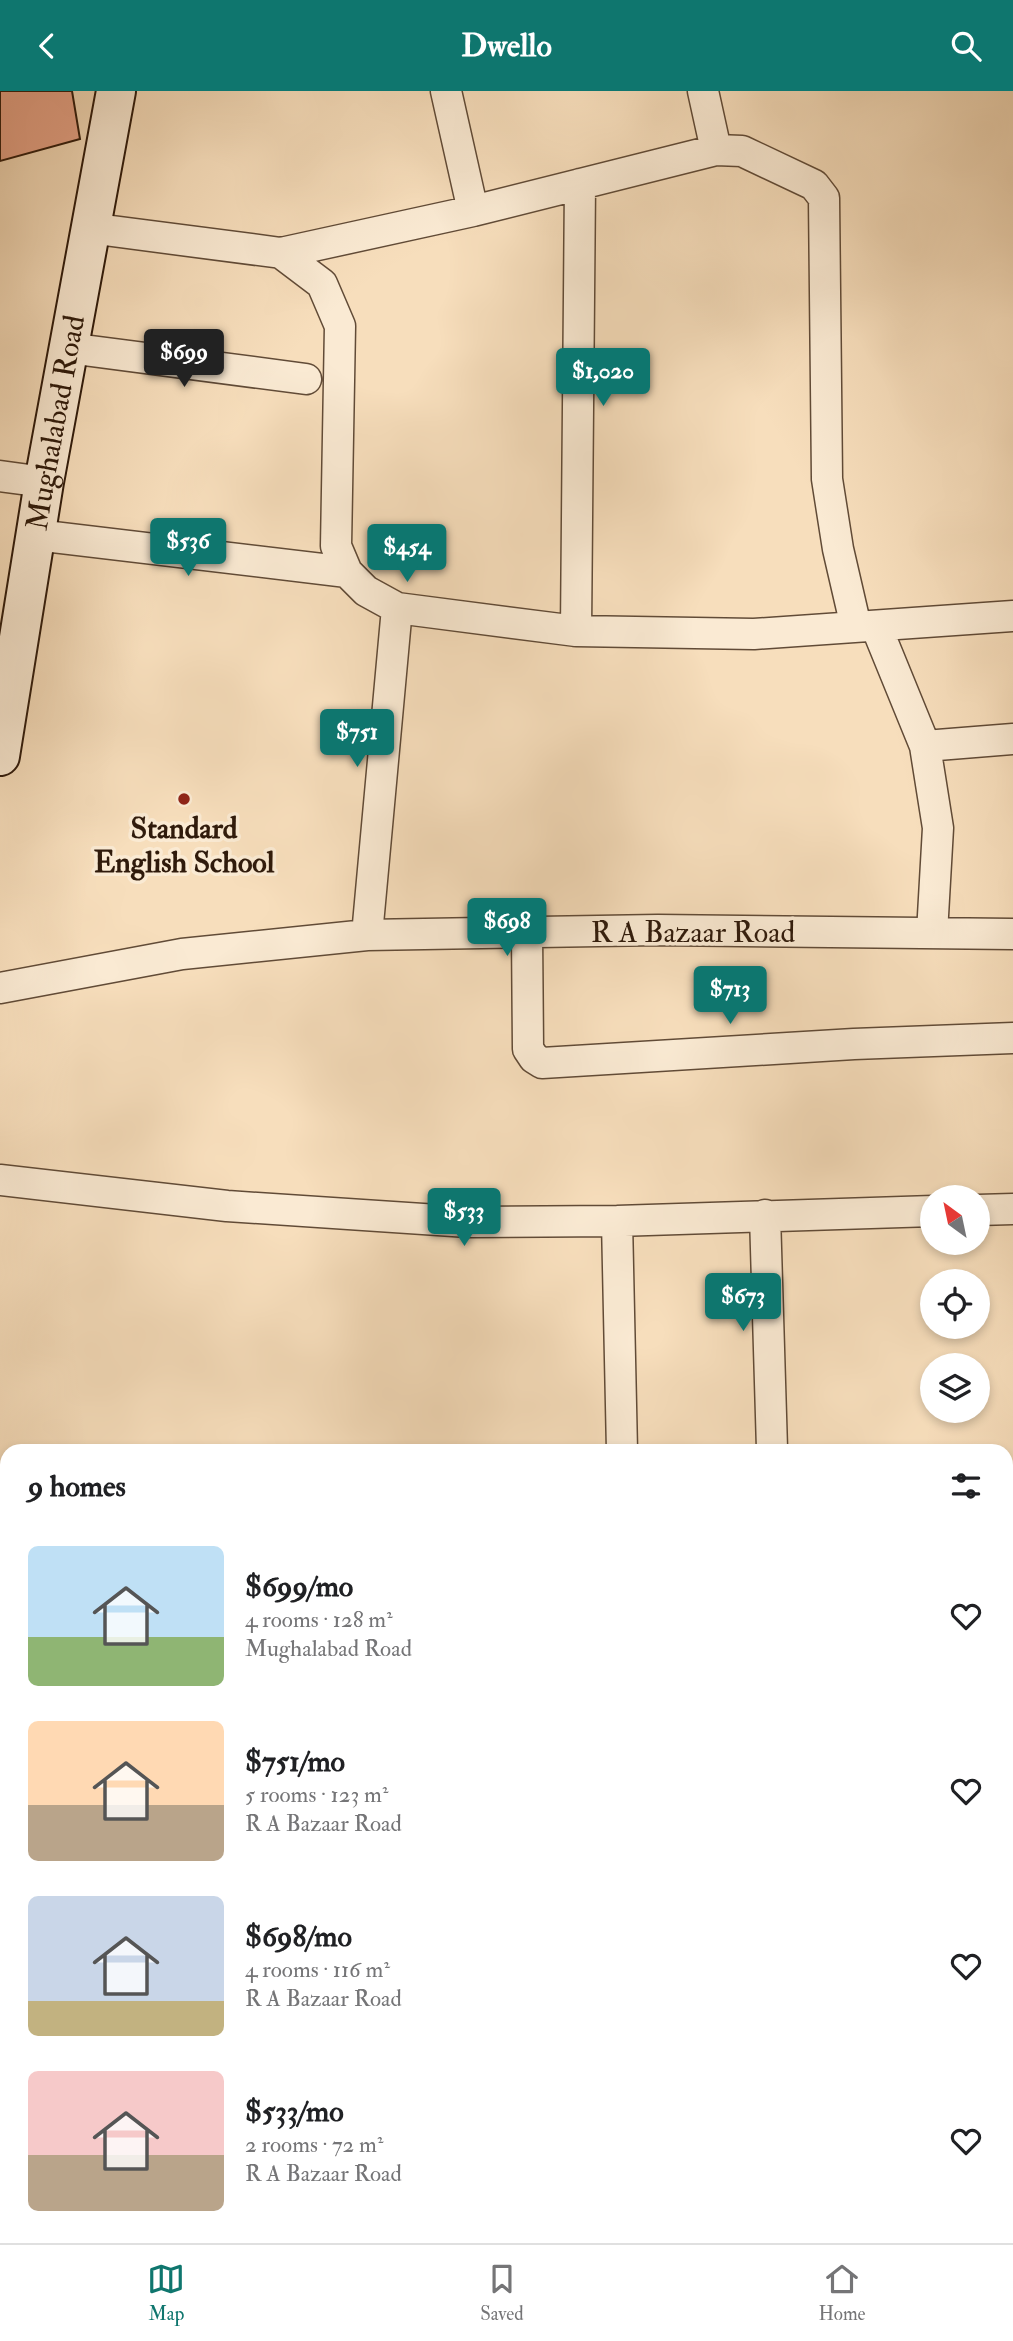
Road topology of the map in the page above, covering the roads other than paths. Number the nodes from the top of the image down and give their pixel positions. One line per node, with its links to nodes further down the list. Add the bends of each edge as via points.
1 (116, 91): 7 (street, Mughalabad Road)
2 (446, 91): 6 (street)
3 (703, 91): 4 (street)
4 (716, 150): 5 (street); 17 (street, via 742,151 814,185 824,198 827,479 838,549)
5 (580, 184): 6 (street); 18 (street)
6 (473, 211): 8 (street)
7 (89, 228): 8 (street); 9 (street, Mughalabad Road)
8 (281, 253): 14 (street, via 322,284 340,326 336,546)
9 (68, 348): 10 (street); 12 (street, Mughalabad Road)
10 (306, 379)
11 (0, 476): 12 (street)
12 (44, 482): 13 (street, Mughalabad Road)
13 (36, 535): 14 (street); 21 (street, Mughalabad Road)
14 (347, 572): 15 (street, via 366,591)
15 (397, 608): 18 (street); 25 (street)
16 (1013, 616): 17 (street)
17 (866, 626): 18 (street, via 754,634); 20 (street)
18 (576, 631)
19 (1013, 739): 20 (street)
20 (925, 746): 23 (street, via 938,828)
21 (0, 756)
22 (527, 933): 23 (street, R A Bazaar Road); 25 (street, R A Bazaar Road); 27 (street, via 528,1049 542,1063)
23 (932, 933): 24 (street, R A Bazaar Road)
24 (1013, 934)
25 (367, 935): 26 (street, R A Bazaar Road, via 182,954)
26 (0, 988)
27 (1013, 1038)
28 (0, 1180): 33 (street, via 359,1216 468,1222)
29 (1013, 1209): 30 (street)
30 (990, 1210)
31 (920, 1211): 32 (street)
32 (765, 1215): 33 (street); 35 (street)
33 (617, 1221): 34 (street)
34 (622, 1444)
35 (772, 1444)

